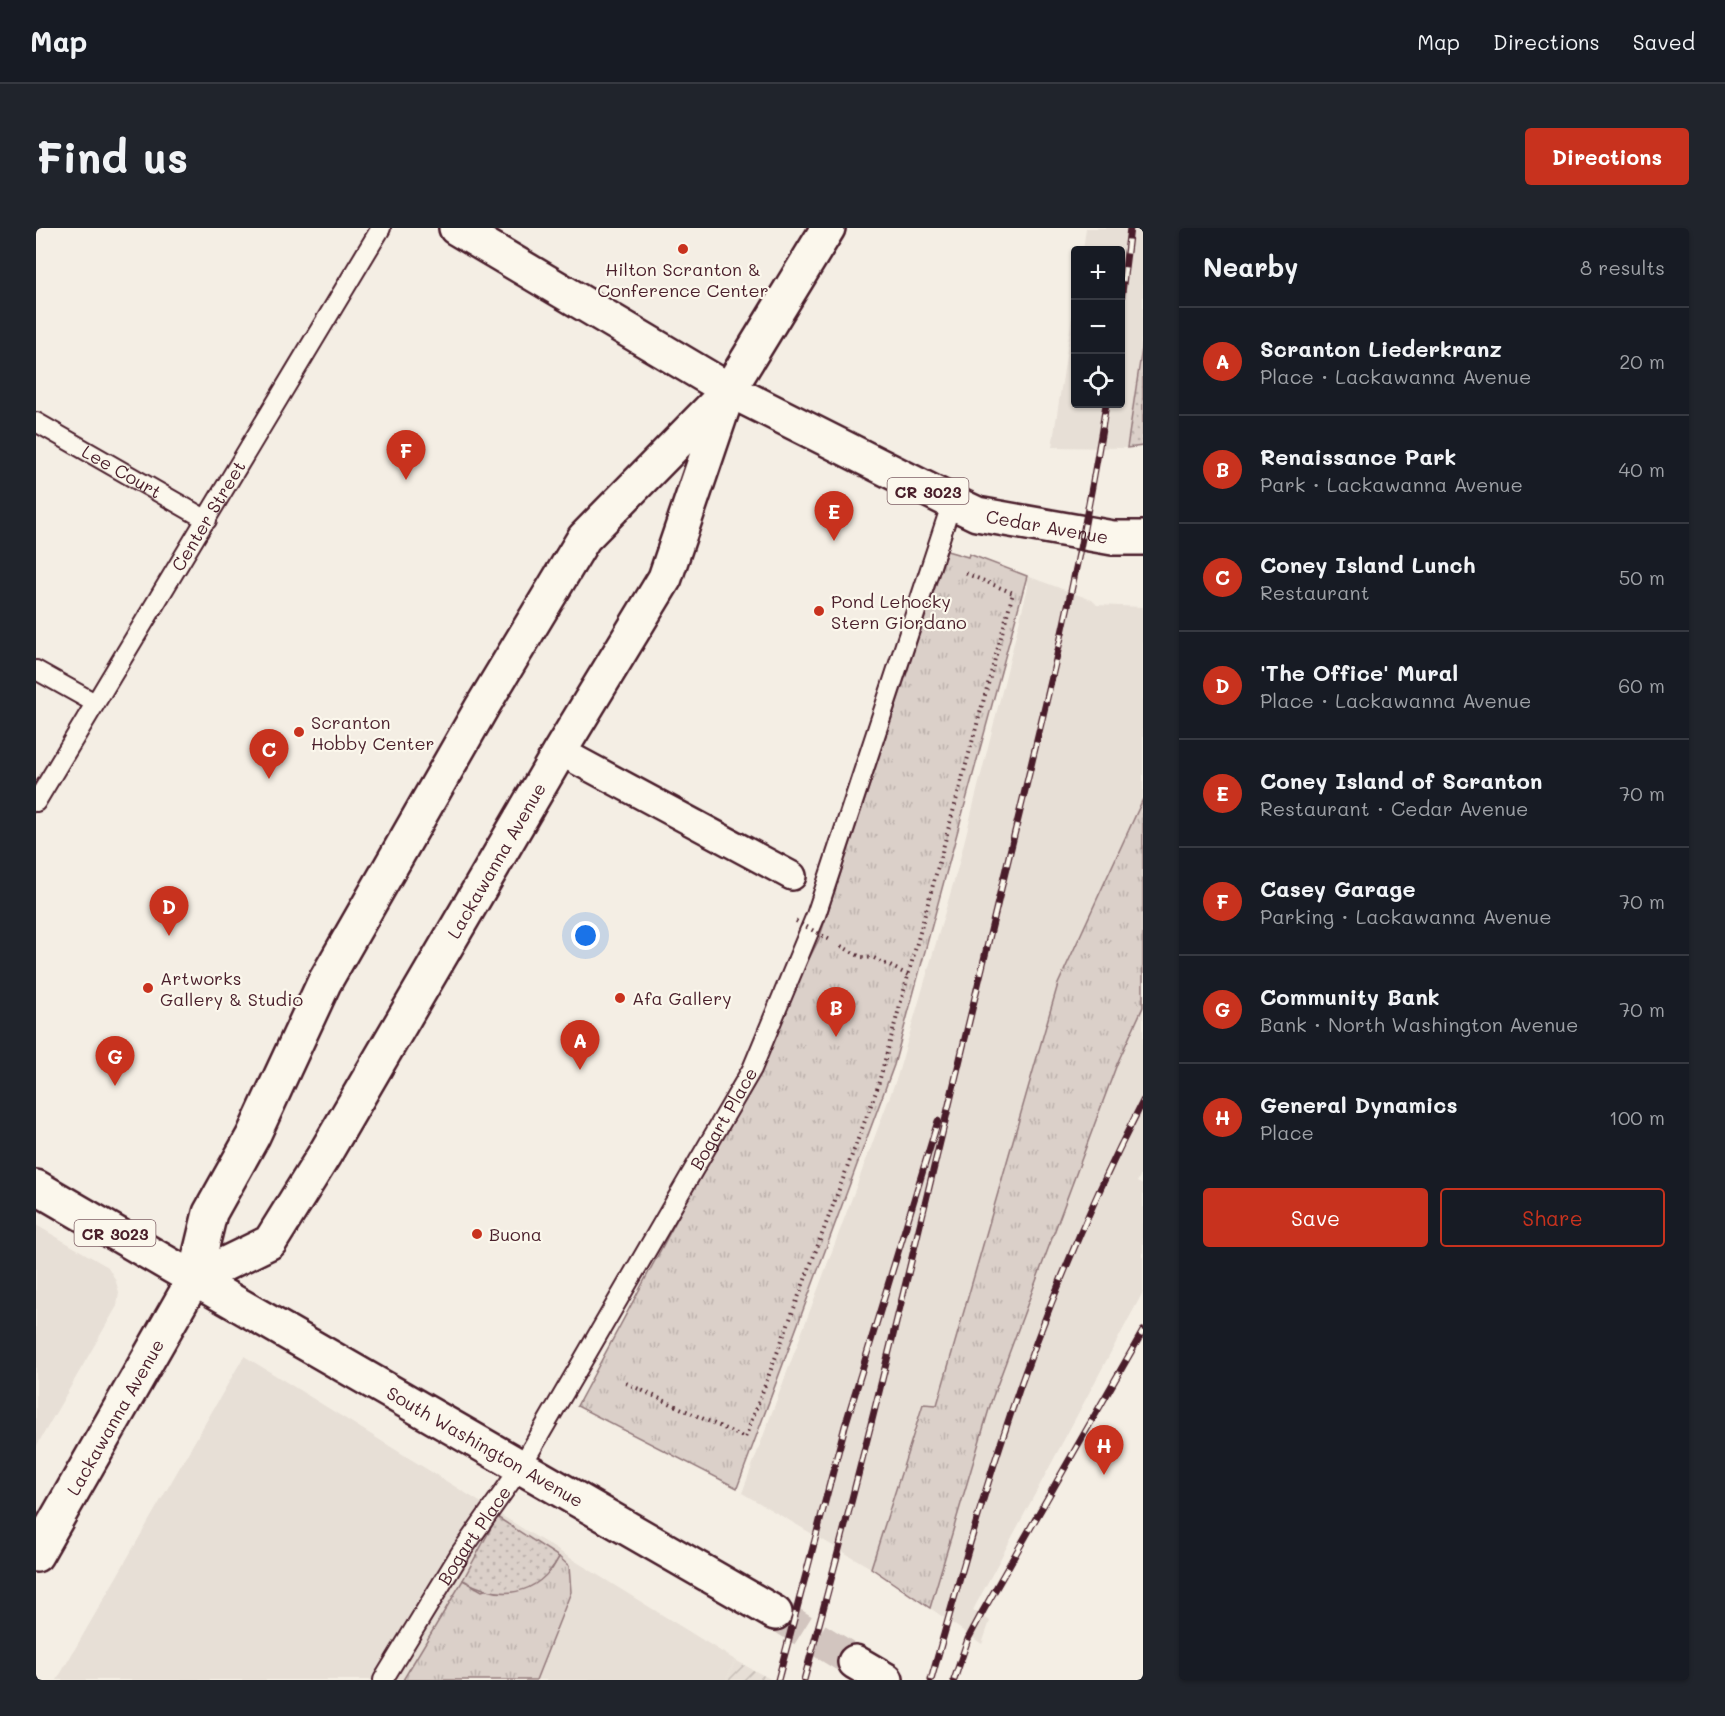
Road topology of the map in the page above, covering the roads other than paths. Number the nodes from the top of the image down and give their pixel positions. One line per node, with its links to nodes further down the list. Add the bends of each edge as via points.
1 (381, 228): 7 (lane, Center Street)
2 (456, 228): 4 (main road, Cedar Avenue)
3 (828, 228): 4 (main road, Lackawanna Avenue)
4 (729, 390): 6 (main road, Cedar Avenue / CR 3023); 15 (main road, Lackawanna Avenue, via 584,538 482,707 324,983 253,1136 210,1214); 15 (main road, Lackawanna Avenue, via 665,578 326,1152 270,1242)
5 (36, 422): 7 (lane, Lee Court)
6 (952, 502): 8 (main road, Cedar Avenue / CR 3023, via 977,514 1113,538); 16 (lane, Bogart Place, via 816,915 752,1069)
7 (207, 520): 10 (lane, Center Street)
8 (1143, 538)
9 (36, 670): 10 (lane)
10 (95, 703): 12 (lane, Center Street)
11 (567, 755): 13 (street)
12 (36, 802)
13 (792, 876)
14 (36, 1187): 15 (main road, CR 3023)
15 (194, 1279): 16 (main road, South Washington Avenue); 17 (main road, Lackawanna Avenue)
16 (520, 1467): 18 (main road, South Washington Avenue); 20 (lane, Bogart Place, via 461,1552)
17 (36, 1555)
18 (776, 1614)
19 (855, 1662): 21 (main road)
20 (383, 1680)
21 (886, 1680)

